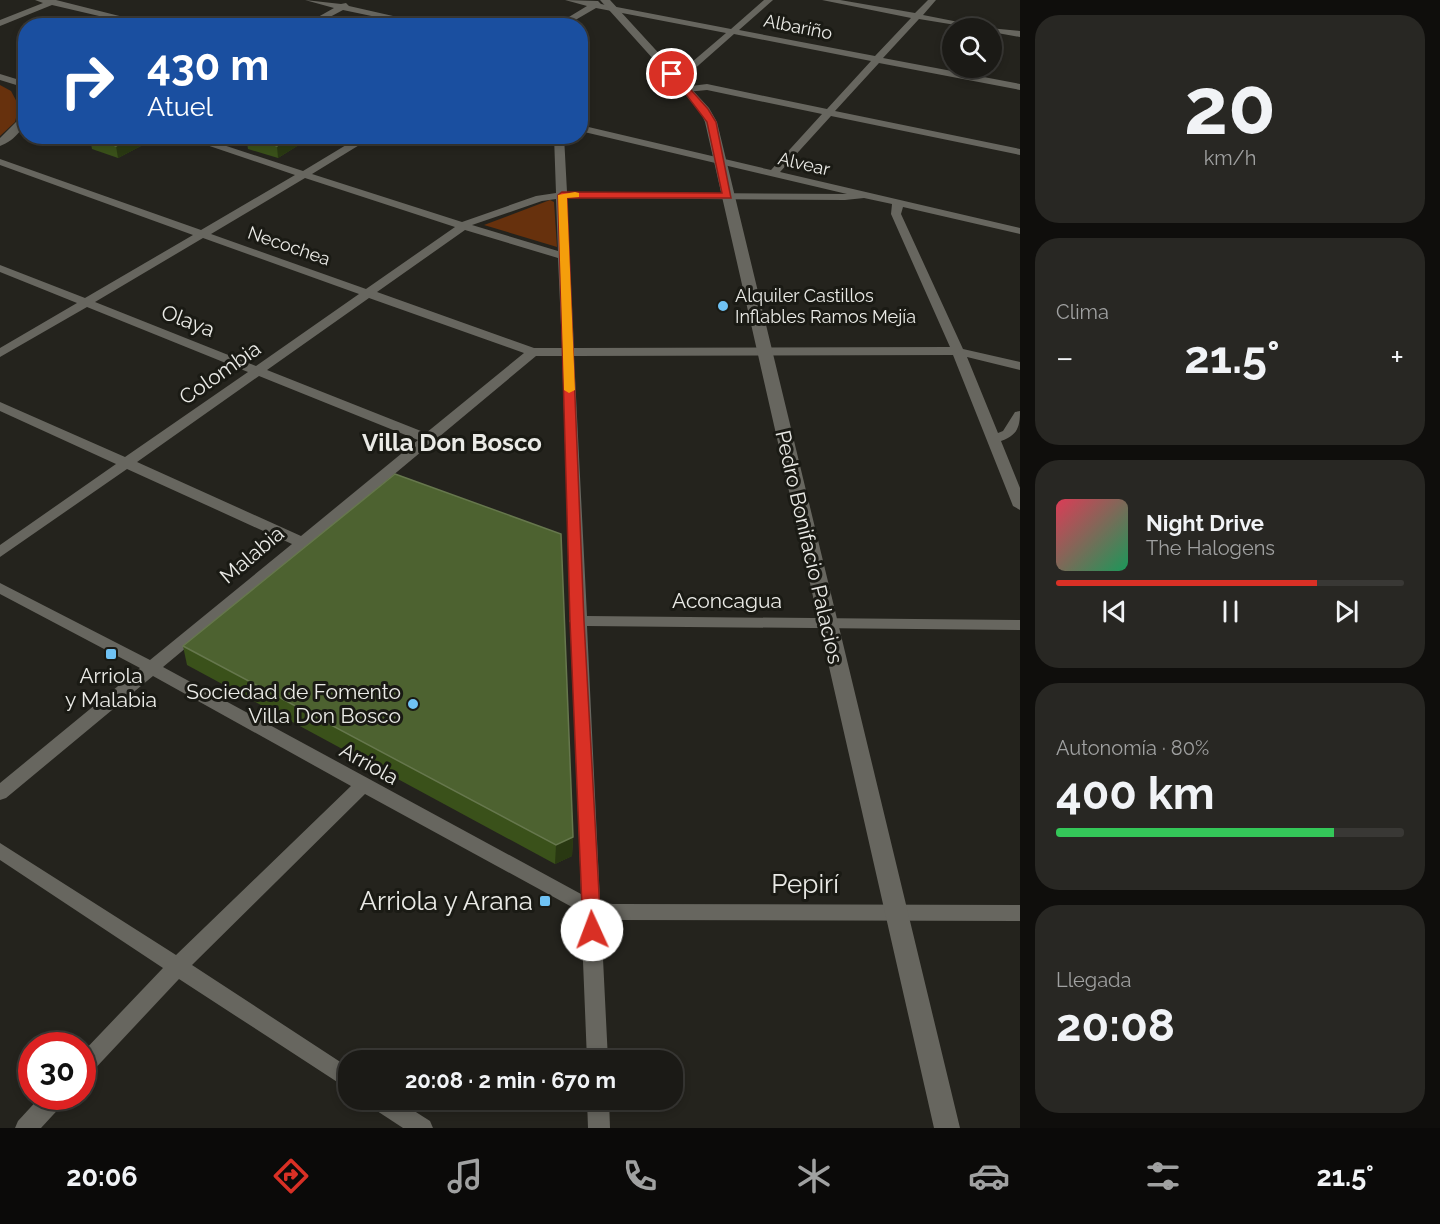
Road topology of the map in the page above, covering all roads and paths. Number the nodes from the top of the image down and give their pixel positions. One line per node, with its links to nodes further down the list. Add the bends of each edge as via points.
1 (39, 0): 8 (street)
2 (309, 0): 10 (street)
3 (355, 0): 10 (street)
4 (569, 0): 9 (street, Albariño)
5 (769, 0): 18 (street)
6 (826, 0): 11 (street)
7 (932, 0): 11 (street)
8 (56, 1): 12 (street); 17 (street)
9 (604, 3): 15 (street); 18 (street, Albariño); 22 (street, Pedro Bonifacio Palacios)
10 (342, 7): 13 (street); 14 (street)
11 (917, 17): 16 (street); 21 (street)
12 (123, 18)
13 (321, 18)
14 (395, 18)
15 (574, 18)
16 (942, 21)
17 (0, 23)
18 (734, 31): 21 (street, Albariño); 22 (street, via 688,70)
19 (1002, 31): 20 (street)
20 (1020, 34)
21 (878, 60): 25 (street, Albariño); 27 (street)
22 (672, 74): 26 (street, Pedro Bonifacio Palacios)
23 (0, 77): 24 (street)
24 (18, 83)
25 (1020, 87)
26 (686, 89): 27 (street, via 706,87); 36 (street, Pedro Bonifacio Palacios, via 711,122)
27 (831, 113): 34 (street); 37 (street)
28 (18, 128): 30 (street)
29 (588, 130): 36 (street, Alvear)
30 (0, 143)
31 (209, 144): 38 (street)
32 (355, 144): 38 (street)
33 (559, 144): 39 (street)
34 (1020, 153)
35 (0, 162): 45 (street, Necochea)
36 (720, 162): 37 (street, Alvear); 41 (street, Pedro Bonifacio Palacios)
37 (772, 174): 40 (street, Alvear)
38 (303, 175): 43 (street); 45 (street)
39 (562, 195): 41 (street, Colombia); 43 (street, Colombia, via 540,198); 46 (street)
40 (862, 195): 41 (street, Colombia); 42 (street, Alvear)
41 (727, 196): 53 (street, Pedro Bonifacio Palacios)
42 (898, 203): 44 (street, Alvear); 50 (street, via 896,214)
43 (462, 226): 46 (street); 48 (street, Colombia)
44 (1020, 230)
45 (201, 234): 48 (street, Necochea); 49 (street)
46 (565, 256): 52 (street)
47 (0, 268): 49 (street, Olaya)
48 (370, 293): 51 (street, Necochea); 56 (street, Colombia)
49 (84, 302): 54 (street); 56 (street, Olaya)
50 (958, 351): 53 (street, Necochea); 55 (street, Necochea); 60 (street)
51 (533, 352): 52 (street, Necochea); 59 (street, Malabia)
52 (568, 352): 53 (street, Necochea); 66 (street)
53 (763, 352): 67 (street, Pedro Bonifacio Palacios)
54 (0, 353)
55 (1020, 366)
56 (259, 370): 59 (street, Olaya); 61 (street, Colombia)
57 (0, 406): 61 (street)
58 (1020, 415): 60 (street, via 1008,434)
59 (428, 439): 63 (street, Malabia)
60 (992, 440): 62 (street)
61 (125, 463): 63 (street); 64 (street, Colombia)
62 (1020, 506)
63 (302, 542): 69 (street, Malabia)
64 (0, 552)
65 (0, 588): 69 (street, Arriola)
66 (577, 621): 67 (street, Aconcagua); 73 (street)
67 (827, 622): 68 (street, Aconcagua); 74 (street, Pedro Bonifacio Palacios)
68 (1020, 625)
69 (150, 667): 70 (street, Arriola); 71 (street, Malabia)
70 (362, 786): 73 (street, Arriola); 76 (street)
71 (0, 793)
72 (0, 850): 76 (street)
73 (591, 908): 74 (street, Pepirí, via 613,912); 77 (street)
74 (896, 911): 75 (street, Pepirí); 86 (street, Pedro Bonifacio Palacios)
75 (1020, 913)
76 (178, 966): 78 (street); 79 (street)
77 (597, 1050)
78 (96, 1053)
79 (338, 1072)
80 (43, 1110): 83 (street)
81 (394, 1110): 84 (street)
82 (598, 1110): 85 (street)
83 (26, 1128)
84 (422, 1128)
85 (599, 1128)
86 (947, 1128)

